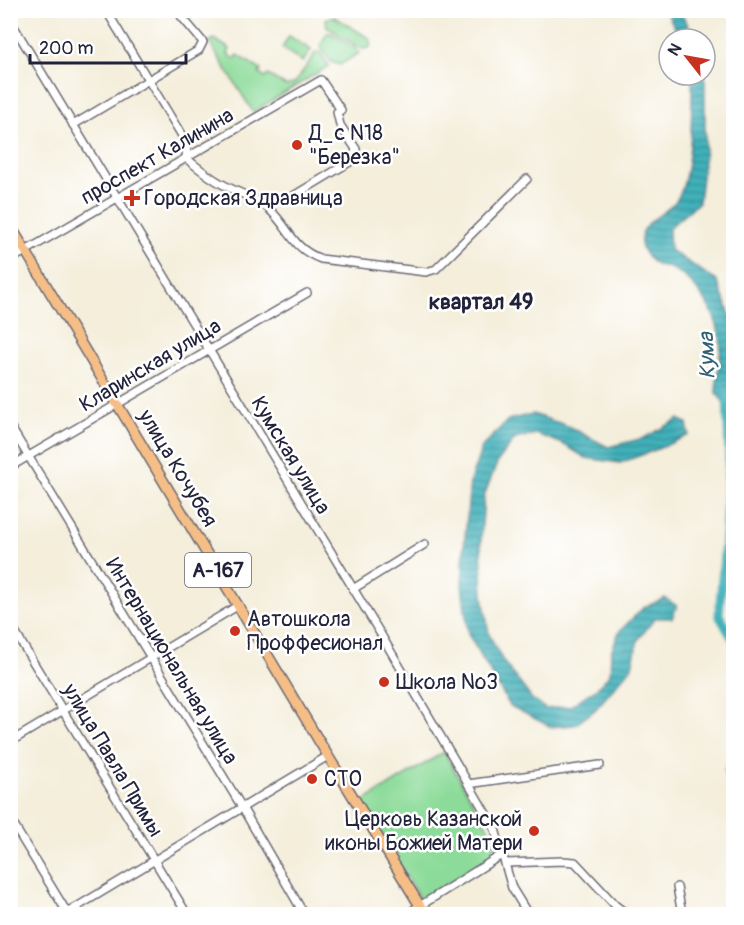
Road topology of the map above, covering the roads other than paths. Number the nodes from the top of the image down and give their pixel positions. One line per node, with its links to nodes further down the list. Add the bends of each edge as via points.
1 (106, 10): 4 (street)
2 (181, 16): 4 (street, via 202,42 199,50)
3 (10, 20): 5 (street, Кумская улица)
4 (148, 81): 5 (street); 6 (street, via 187,144)
5 (73, 125): 8 (street, Кумская улица)
6 (186, 158): 7 (street, via 202,172 267,207 307,254 426,272 436,269); 8 (street, проспект Калинина); 9 (street, проспект Калинина, via 321,80 341,110 337,112 340,125 356,148 353,160)
7 (527, 179)
8 (117, 198): 11 (street, проспект Калинина); 14 (street, Кумская улица)
9 (290, 198)
10 (10, 225): 11 (main road, улица Кочубея / А-167)
11 (26, 251): 12 (street, проспект Калинина); 15 (main road, улица Кочубея / А-167)
12 (10, 260)
13 (307, 293): 14 (street, Кларинская улица)
14 (208, 350): 15 (street, Кларинская улица); 20 (street, Кумская улица)
15 (118, 403): 17 (street, Кларинская улица); 21 (main road, улица Кочубея / А-167)
16 (10, 426): 17 (street, Интернациональная улица)
17 (28, 456): 18 (street, Кларинская улица); 23 (street, Интернациональная улица)
18 (10, 467)
19 (425, 544): 20 (street)
20 (353, 589): 28 (street, Кумская улица)
21 (239, 605): 23 (street); 26 (main road, улица Кочубея / А-167)
22 (10, 624): 24 (street, улица Павла Примы)
23 (150, 657): 24 (street); 29 (street, Интернациональная улица)
24 (63, 710): 25 (street); 32 (street, улица Павла Примы)
25 (10, 742)
26 (327, 756): 29 (street); 35 (main road, улица Кочубея / А-167)
27 (600, 765): 28 (street)
28 (468, 784): 31 (street, Кумская улица, via 495,829)
29 (243, 809): 32 (street); 38 (street, Интернациональная улица)
30 (10, 819): 36 (street)
31 (503, 854): 33 (street, Кумская улица); 35 (street)
32 (155, 861): 36 (street); 37 (street, улица Павла Примы)
33 (506, 863): 40 (street, Кумская улица, via 512,888); 41 (street, via 575,862)
34 (677, 887): 42 (street)
35 (423, 911): 39 (street)
36 (67, 914)
37 (187, 915)
38 (304, 915)
39 (407, 915)
40 (528, 915)
41 (627, 915)
42 (682, 915)

